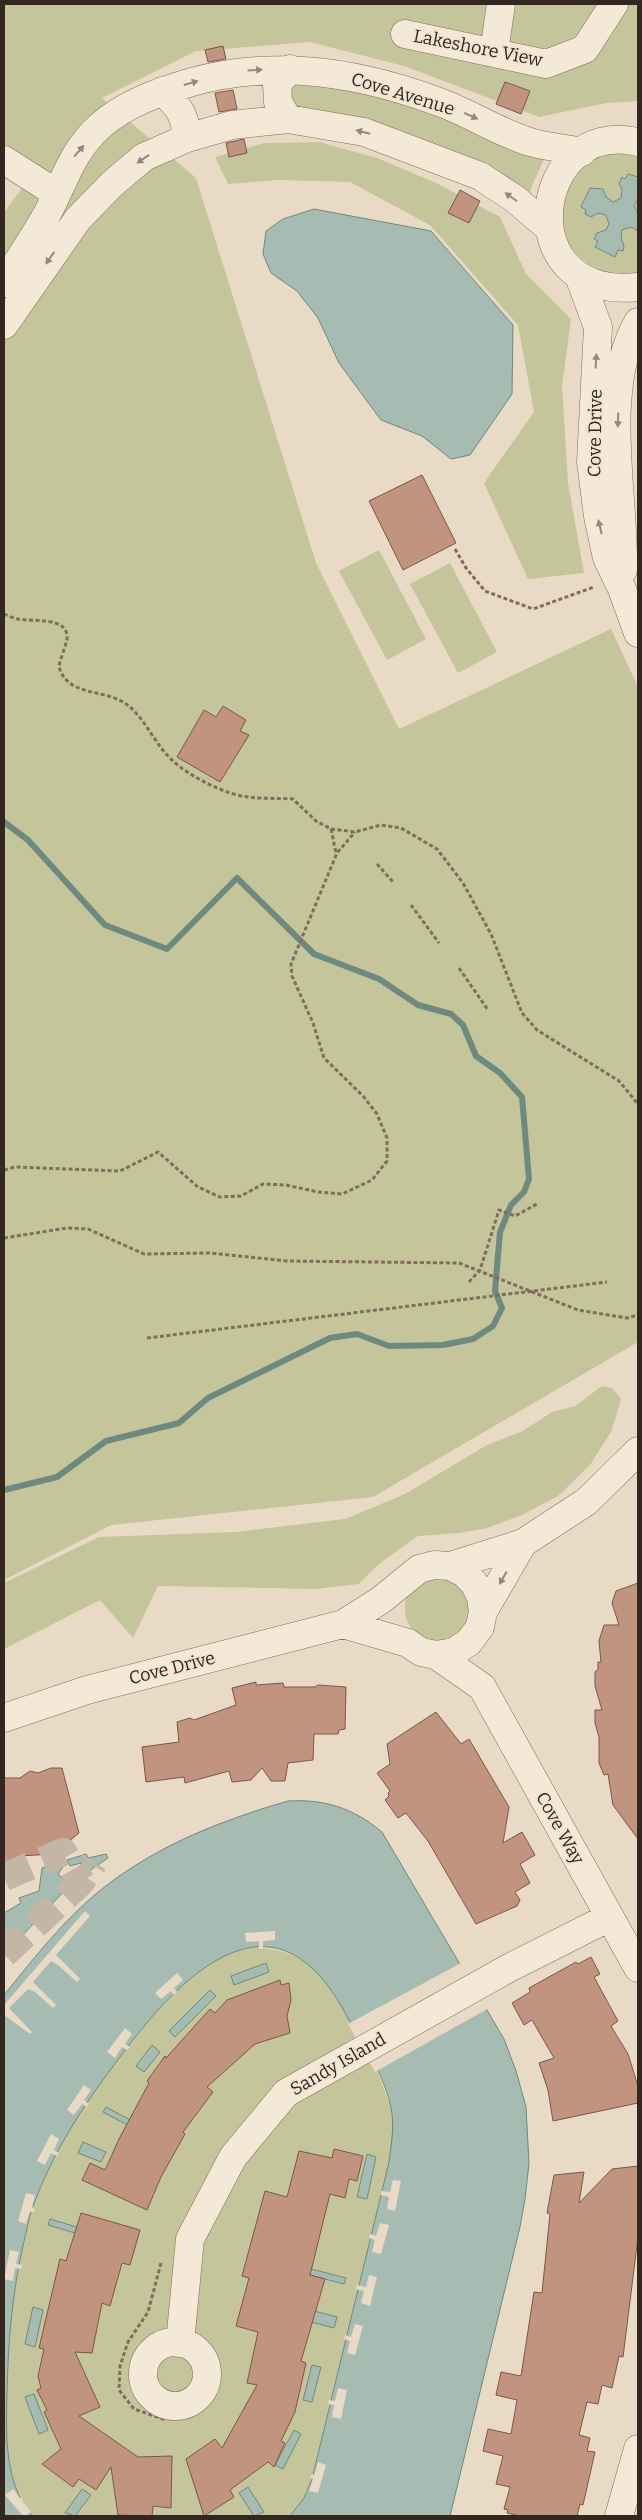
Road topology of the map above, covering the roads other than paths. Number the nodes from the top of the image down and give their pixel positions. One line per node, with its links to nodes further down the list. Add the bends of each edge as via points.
1 (501, 4): 4 (street)
2 (614, 4): 4 (street, Lakeshore View, via 585,49 546,64)
3 (405, 34): 4 (street, Lakeshore View)
4 (494, 52)
5 (290, 69): 6 (street, Cove Avenue, one-way to 5, via 220,74); 7 (street, via 277,84 278,102); 10 (street, Cove Avenue, one-way to 10, via 319,70 374,80 446,105 530,142)
6 (162, 91): 8 (street, via 177,105 185,120); 12 (street, Cove Avenue, one-way to 6, via 72,158 100,126 127,107)
7 (288, 119): 8 (street, via 232,125); 13 (street, one-way to 7, via 515,199 480,176 364,132)
8 (187, 138): 18 (street, one-way to 18, via 144,157 78,218)
9 (635, 139): 10 (street, via 604,142)
10 (582, 152): 13 (street, via 565,166 553,185 548,206)
11 (4, 160): 12 (street)
12 (56, 193): 15 (street, Cove Avenue, via 47,215)
13 (549, 228): 14 (street, via 554,247)
14 (579, 276): 16 (street, via 612,288); 19 (street, Cove Drive, one-way to 14, via 607,558 598,516 591,462 598,327)
15 (4, 283)
16 (638, 287)
17 (638, 322): 19 (street, Cove Drive, one-way to 19, via 625,350 619,387 617,467)
18 (4, 325)
19 (622, 589): 20 (street, Cove Drive)
20 (638, 633)
21 (638, 1451): 22 (street, Cove Drive, via 586,1502)
22 (523, 1544): 23 (street, Cove Drive); 25 (street, Cove Drive, one-way to 25)
23 (450, 1566): 24 (street, Cove Drive, via 434,1565 419,1569); 25 (street, via 474,1583 481,1597)
24 (406, 1578): 26 (street, Cove Drive, via 381,1600); 27 (street, via 392,1604 398,1632)
25 (481, 1620): 28 (street, Cove Drive, via 469,1642 454,1652); 29 (street, Cove Way)
26 (343, 1624): 27 (street); 30 (street, Cove Drive, via 87,1690)
27 (408, 1644): 28 (street, via 421,1652)
28 (436, 1655): 29 (street, Cove Way)
29 (482, 1687): 31 (street, Cove Way)
30 (4, 1718)
31 (610, 1917): 32 (street, Cove Way); 33 (street, Sandy Island, via 509,1968 286,2093 233,2157 190,2239)
32 (638, 1968)
33 (180, 2343)
34 (638, 2449): 35 (street)
35 (619, 2516)

